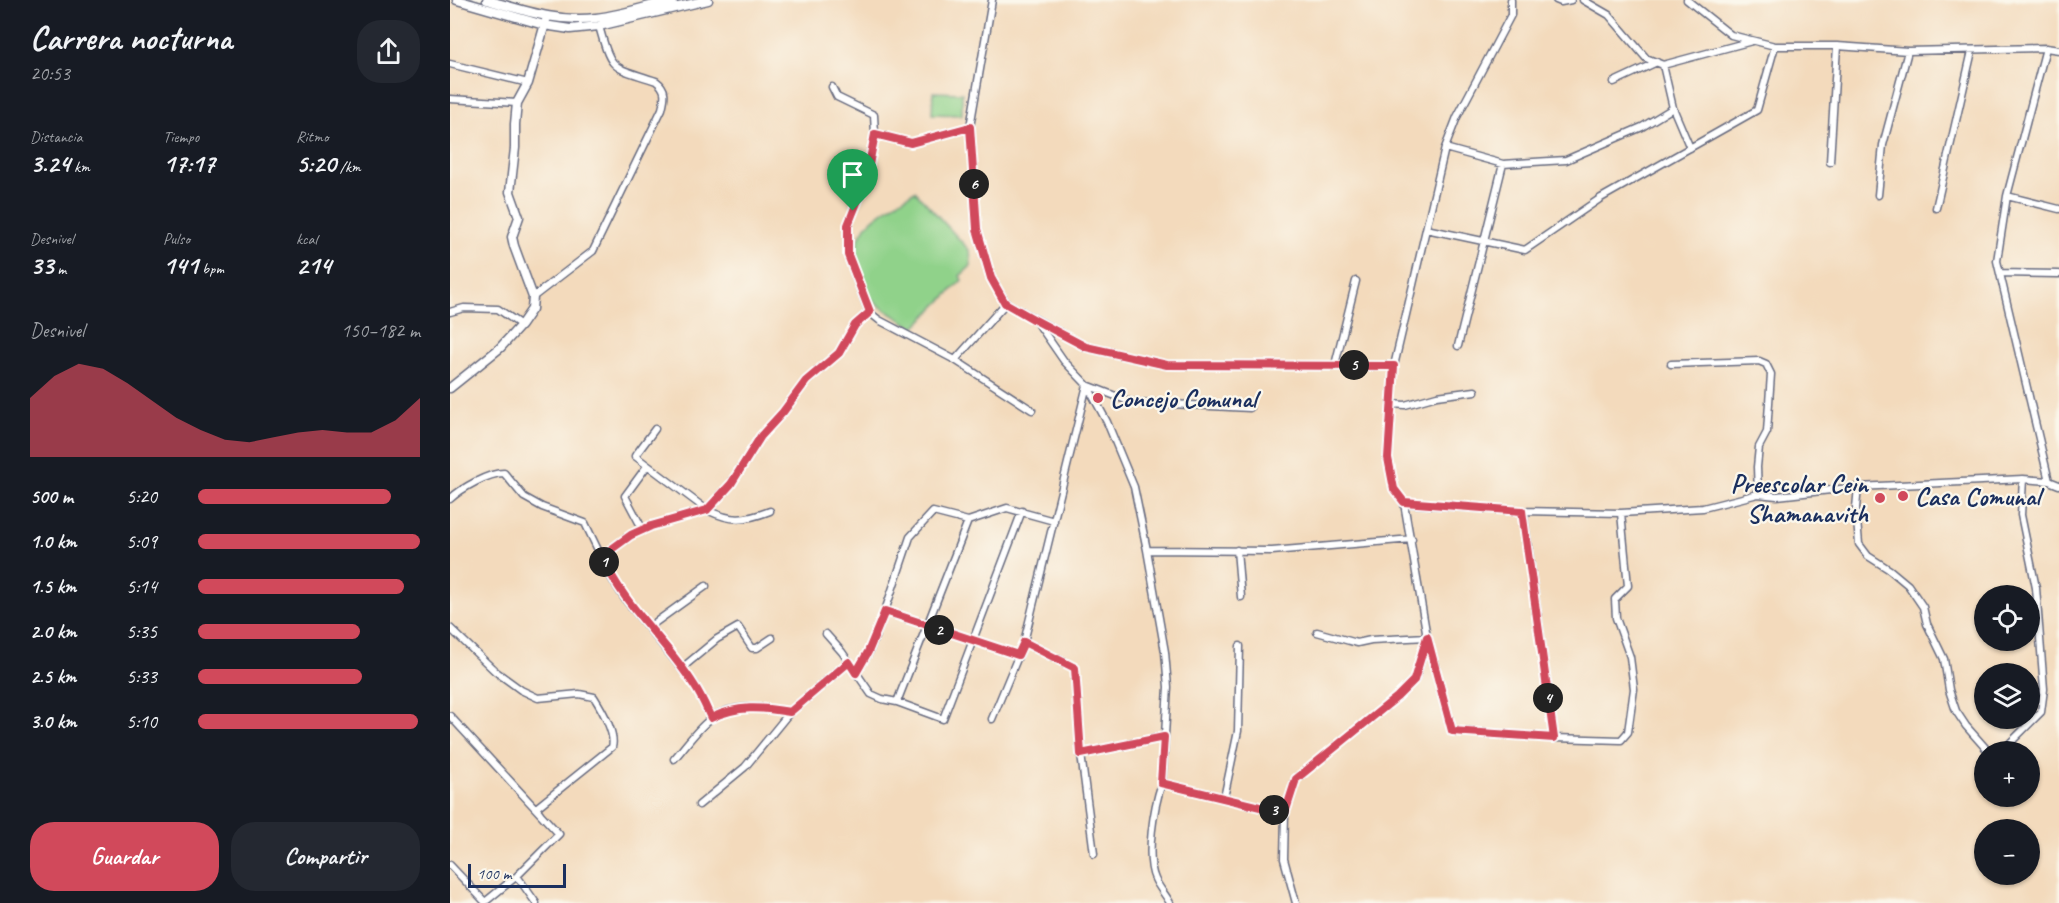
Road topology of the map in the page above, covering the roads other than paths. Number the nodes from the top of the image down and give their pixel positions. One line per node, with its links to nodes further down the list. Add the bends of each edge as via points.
1 (457, 0): 11 (main road)
2 (487, 0): 11 (main road)
3 (673, 0): 11 (main road, via 597,18)
4 (708, 0): 12 (main road)
5 (992, 0): 28 (street)
6 (1511, 0): 30 (street, via 1511,15 1456,117)
7 (1556, 0): 8 (street)
8 (1571, 0)
9 (1583, 0): 21 (street, via 1609,15 1646,58)
10 (1688, 0): 13 (street, via 1731,35)
11 (545, 21): 12 (main road, via 570,29); 23 (main road)
12 (599, 26): 43 (street, via 607,56 615,67 656,81 665,98 593,250)
13 (1752, 40): 14 (street); 21 (street)
14 (1775, 46): 15 (street); 31 (street, via 1757,110)
15 (1837, 46): 18 (street); 32 (street)
16 (2046, 48): 17 (street); 19 (street); 35 (street)
17 (2059, 50)
18 (1908, 51): 19 (street); 34 (street, via 1883,145)
19 (1972, 51): 36 (street)
20 (450, 64): 23 (street)
21 (1660, 64): 22 (street); 27 (street)
22 (1614, 82)
23 (528, 83): 26 (main road)
24 (832, 87): 29 (street, via 837,97 874,115)
25 (450, 99): 26 (street)
26 (517, 103): 43 (main road, via 510,192 519,218 512,237)
27 (1673, 108): 31 (street); 33 (street, via 1642,127 1566,160)
28 (970, 127): 29 (street, via 911,143); 44 (street, via 977,229 991,278)
29 (875, 134): 46 (street, via 866,180 848,225 848,255)
30 (1445, 148): 33 (street); 38 (street)
31 (1690, 148): 39 (street, via 1601,198 1525,249)
32 (1830, 162)
33 (1503, 164): 39 (street)
34 (1878, 195)
35 (2007, 196): 37 (street); 40 (street, via 1997,261)
36 (1936, 208)
37 (2059, 209)
38 (1426, 229): 39 (street); 53 (street)
39 (1485, 242): 49 (street)
40 (2000, 273): 41 (street); 63 (street)
41 (2059, 274)
42 (1356, 281): 52 (street)
43 (533, 297): 48 (main road, via 532,309)
44 (1005, 303): 47 (street); 50 (street)
45 (450, 312): 48 (street, via 464,308 498,309)
46 (870, 312): 50 (street); 69 (street, via 855,325 839,353 806,381 761,436 731,484)
47 (1035, 320): 52 (street, via 1086,347 1167,365); 55 (street, via 1064,361)
48 (521, 325): 54 (main road, via 500,348)
49 (1458, 345)
50 (955, 360): 59 (street)
51 (1671, 364): 66 (street, via 1759,361 1769,367 1767,432 1759,447)
52 (1335, 365): 53 (street)
53 (1394, 366): 57 (street)
54 (451, 385)
55 (1088, 385): 58 (street, via 1131,402); 75 (street); 78 (street, via 1134,487)
56 (1475, 391): 57 (street, via 1405,405)
57 (1391, 404): 68 (street, via 1388,458 1394,489)
58 (1250, 408)
59 (1032, 410)
60 (655, 429): 61 (street, via 635,456)
61 (647, 466): 69 (street); 76 (street, via 625,496)
62 (2023, 479): 63 (street); 65 (street); 106 (street, via 2021,515 2036,588 2044,689 2041,712)
63 (2049, 481): 64 (street)
64 (2059, 485)
65 (1858, 488): 66 (street, via 1777,496); 105 (street, via 1859,544 1868,556 1908,585 1923,607 1944,659 1956,711)
66 (1758, 494): 73 (street, via 1703,508)
67 (450, 499): 80 (street, via 460,490 504,473 524,497 585,523)
68 (1404, 502): 72 (street); 77 (street)
69 (707, 510): 70 (street, via 740,521); 76 (street)
70 (770, 511)
71 (1022, 511): 74 (street, via 1007,508); 75 (street); 91 (street)
72 (1522, 511): 73 (street); 104 (street)
73 (1621, 513): 104 (street, via 1628,586 1615,599 1616,618 1630,657 1635,689 1628,732 1621,740)
74 (968, 521): 83 (street, via 933,512 910,537); 84 (street)
75 (1054, 522): 92 (street)
76 (643, 530): 80 (street)
77 (1412, 539): 79 (street, via 1272,551); 89 (street)
78 (1147, 550): 79 (street); 103 (street, via 1165,652 1168,687)
79 (1238, 550): 82 (street)
80 (602, 556): 85 (street, via 611,577)
81 (706, 586): 85 (street)
82 (1241, 597)
83 (885, 611): 84 (street); 97 (street)
84 (927, 626): 91 (street); 98 (street)
85 (649, 627): 96 (street)
86 (450, 628): 112 (street, via 521,690 538,698 571,694 594,697 601,707 612,732 612,747 536,808)
87 (1317, 632): 89 (street, via 1357,643)
88 (826, 634): 95 (street)
89 (1427, 637): 104 (street, via 1452,731); 113 (street, via 1414,680 1296,779)
90 (772, 638): 96 (street, via 752,648 738,627)
91 (971, 641): 94 (street); 98 (street, via 943,719)
92 (1024, 642): 94 (street); 107 (street, via 1075,668)
93 (1240, 646): 110 (street, via 1238,731)
94 (1018, 655): 102 (street)
95 (849, 662): 97 (street); 99 (street)
96 (682, 668): 101 (street)
97 (856, 673): 98 (street, via 871,694)
98 (897, 702)
99 (790, 712): 101 (street, via 743,707); 111 (street, via 745,767)
100 (450, 716): 112 (street)
101 (711, 718): 108 (street)
102 (992, 719)
103 (1164, 737): 107 (street); 109 (street)
104 (1554, 738)
105 (1979, 741)
106 (2012, 741)
107 (1081, 754): 114 (street)
108 (674, 759)
109 (1161, 783): 110 (street); 118 (street, via 1152,822 1152,860 1155,878)
110 (1224, 798): 113 (street)
111 (699, 805)
112 (540, 813): 116 (street, via 559,834)
113 (1285, 813): 119 (street, via 1284,859)
114 (1094, 854)
115 (450, 865): 116 (street, via 485,902)
116 (517, 876): 117 (street)
117 (536, 903)
118 (1170, 903)
119 (1296, 903)

